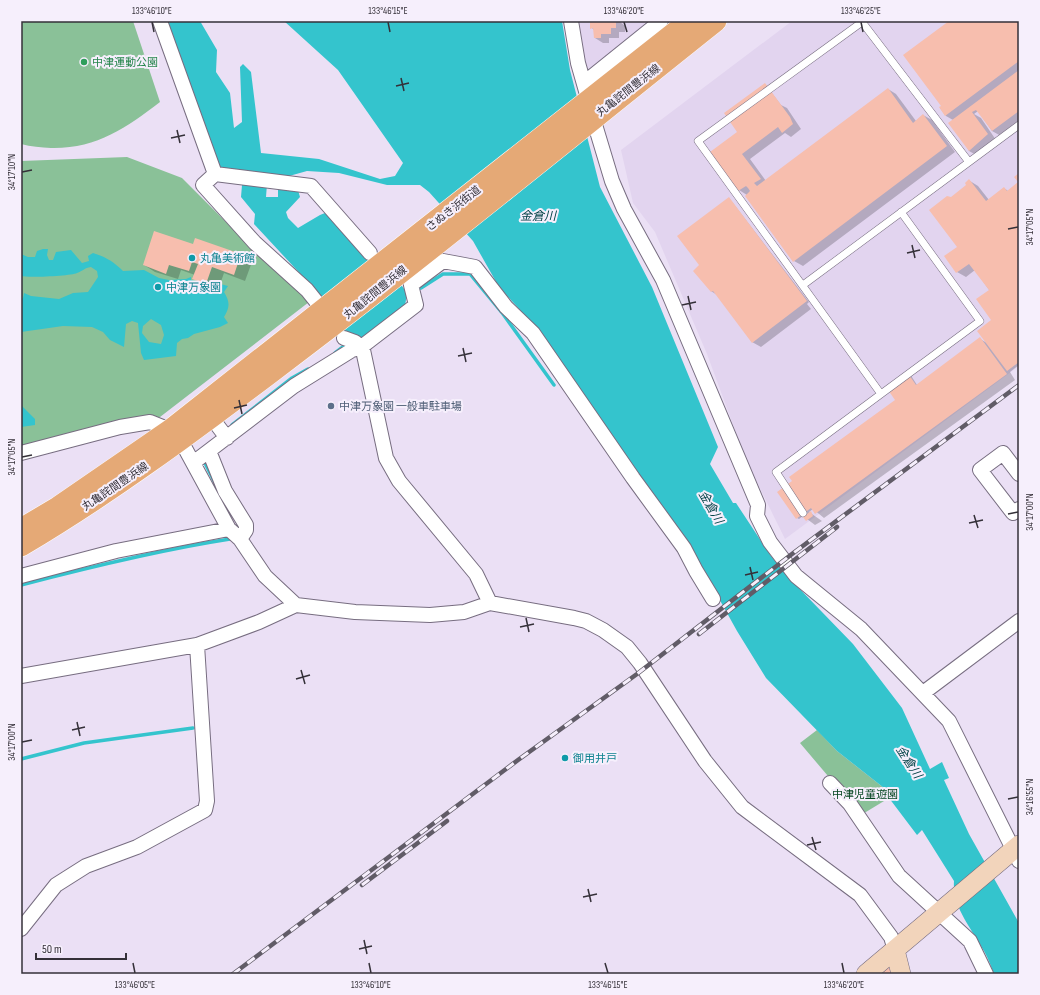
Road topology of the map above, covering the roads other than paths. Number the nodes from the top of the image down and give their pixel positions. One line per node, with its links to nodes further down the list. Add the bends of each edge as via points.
1 (160, 21): 9 (street)
2 (571, 21): 6 (street)
3 (661, 21): 6 (street)
4 (689, 21): 6 (main road, 丸亀詫間豊浜線)
5 (716, 21): 6 (main road, 丸亀詫間豊浜線)
6 (587, 106): 13 (main road, さぬき浜街道); 33 (street, via 612,181 624,209 663,280 758,505 757,516 770,542 796,576 861,629)
7 (1019, 125): 8 (lane)
8 (969, 162): 10 (lane); 12 (lane, via 862,22 698,140)
9 (215, 174): 11 (street, via 311,186); 13 (street, via 203,185 255,243 308,290)
10 (901, 212): 12 (lane); 14 (lane, via 980,321)
11 (370, 253)
12 (803, 285): 14 (lane)
13 (344, 334): 15 (main road, 丸亀詫間豊浜線); 15 (street, via 352,350 294,386); 17 (main road, 丸亀詫間豊浜線); 27 (street, via 416,305 411,285 443,261 475,267 506,307 533,333 684,548); 28 (street, via 363,350 366,379 386,458 399,481 476,574)
14 (882, 394): 22 (lane, via 776,472)
15 (241, 414): 16 (main road, 丸亀詫間豊浜線)
16 (221, 429): 17 (main road, 丸亀詫間豊浜線); 19 (street)
17 (175, 434): 18 (street, via 150,422 120,427); 19 (street); 23 (main road, 丸亀詫間豊浜線); 25 (main road, 丸亀詫間豊浜線, via 64,520)
18 (21, 453)
19 (201, 456): 24 (street); 24 (street, via 246,525 246,530)
20 (1019, 474): 21 (street, via 1003,453 980,470 1013,513)
21 (1019, 509)
22 (803, 513)
23 (21, 529)
24 (234, 533): 26 (street, via 116,550); 29 (street, via 265,576)
25 (21, 546)
26 (21, 576)
27 (713, 599)
28 (490, 602): 29 (street, via 464,612 430,615 354,612); 38 (street, via 586,621 627,646 705,761 742,807 860,895 891,937)
29 (296, 605): 31 (street)
30 (1019, 621): 33 (street)
31 (197, 645): 32 (street); 37 (street, via 207,801 205,810 137,847 86,866 56,885)
32 (21, 676)
33 (923, 693): 35 (street, via 949,721)
34 (830, 783): 36 (street, via 850,804 899,876 932,908)
35 (1017, 852): 36 (street)
36 (944, 910): 38 (street); 41 (street, via 970,941)
37 (21, 929)
38 (896, 950): 39 (street); 40 (street)
39 (866, 974)
40 (901, 974)
41 (986, 974)

